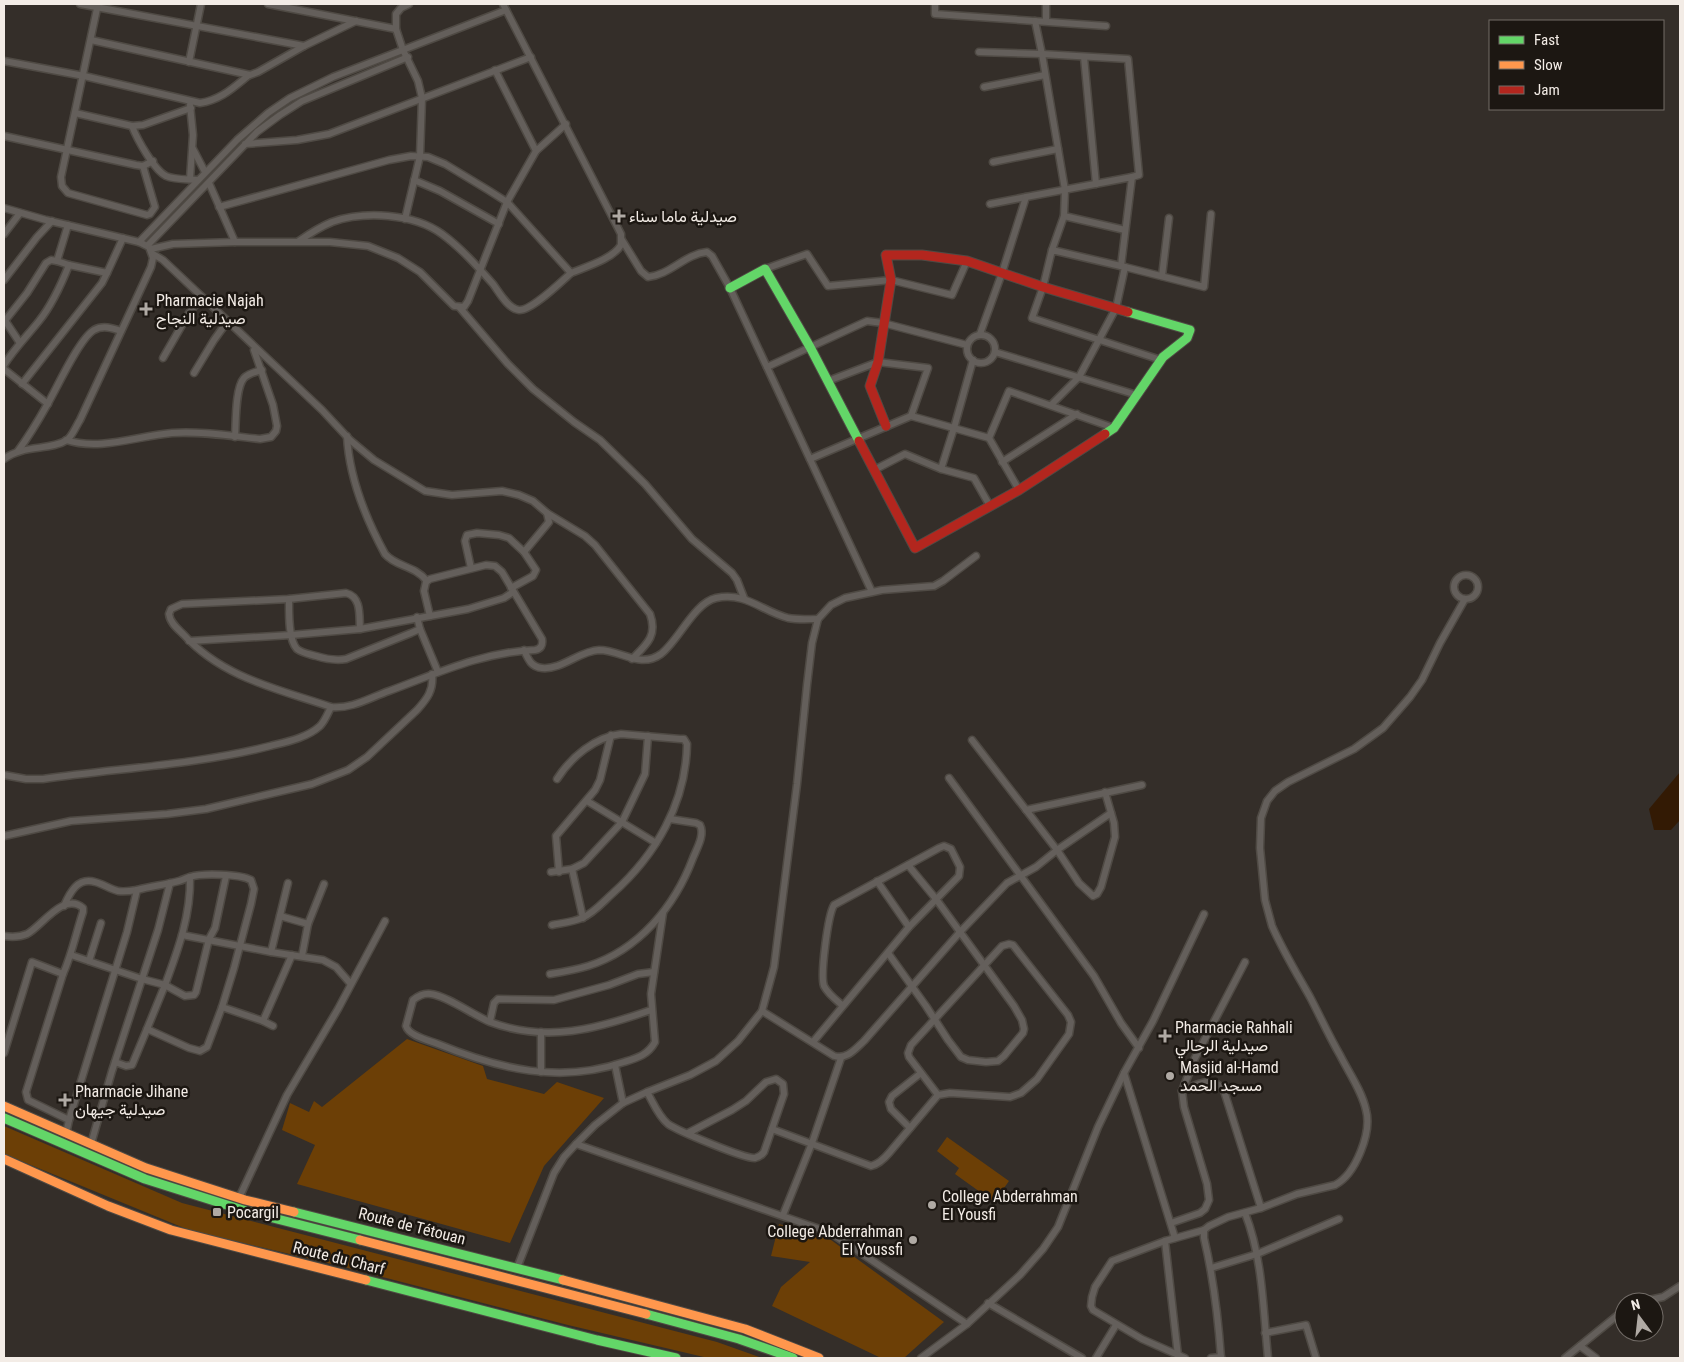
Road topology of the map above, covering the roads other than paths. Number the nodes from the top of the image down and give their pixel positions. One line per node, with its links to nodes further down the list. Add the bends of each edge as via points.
1 (80, 4): 7 (street)
2 (201, 4): 14 (street)
3 (268, 4): 9 (street)
4 (409, 4): 8 (street)
5 (935, 4): 12 (street, via 935,14)
6 (1046, 4): 13 (street)
7 (98, 6): 14 (street); 17 (street)
8 (401, 6): 16 (street, via 396,14)
9 (303, 7): 11 (street)
10 (504, 7): 19 (street); 23 (street)
11 (356, 21): 16 (street); 18 (street)
12 (1035, 21): 13 (street); 21 (street)
13 (1046, 21): 15 (street)
14 (196, 25): 18 (street); 26 (street)
15 (1106, 26)
16 (396, 29): 19 (street)
17 (90, 40): 26 (street); 29 (street)
18 (304, 46): 28 (street)
19 (404, 50): 22 (street); 47 (street, via 312,86 290,98 268,113)
20 (979, 52): 21 (street)
21 (1042, 54): 24 (street); 30 (street)
22 (408, 57): 32 (street); 38 (street, via 302,101)
23 (530, 57): 27 (street); 35 (street)
24 (1084, 57): 48 (street, via 1128,59 1140,175); 52 (street)
25 (4, 61): 29 (street)
26 (189, 62): 28 (street)
27 (495, 70): 32 (street); 42 (street)
28 (250, 74): 33 (street, via 217,99)
29 (84, 76): 33 (street); 34 (street)
30 (1046, 76): 31 (street); 40 (street)
31 (984, 87)
32 (422, 98): 38 (street, via 329,134); 43 (street)
33 (190, 105): 36 (street); 39 (street)
34 (75, 112): 36 (street); 41 (street)
35 (566, 124): 42 (street); 70 (street)
36 (132, 126): 44 (street)
37 (4, 136): 41 (street)
38 (245, 144): 51 (street)
39 (193, 149): 47 (street); 49 (street)
40 (1058, 149): 45 (street); 53 (street)
41 (67, 150): 46 (street); 46 (street, via 60,182 64,190 147,215 155,208)
42 (536, 151): 55 (street)
43 (420, 156): 50 (street); 55 (street, via 445,164); 57 (street, via 389,160)
44 (153, 161): 46 (street); 49 (street, via 167,176)
45 (993, 162)
46 (143, 166)
47 (205, 172): 49 (street)
48 (1132, 177): 52 (street); 67 (street)
49 (194, 180): 71 (street)
50 (414, 180): 63 (street); 65 (street)
51 (209, 183): 57 (street); 74 (street)
52 (1096, 184): 53 (street)
53 (1065, 190): 54 (street); 61 (street)
54 (1026, 197): 56 (street); 84 (street)
55 (507, 202): 65 (street); 83 (street)
56 (990, 204)
57 (219, 207): 72 (street)
58 (4, 208): 59 (street)
59 (20, 214): 64 (street); 68 (street)
60 (1211, 214): 85 (street, via 1204,287)
61 (1064, 216): 67 (street); 75 (street)
62 (1169, 218): 85 (street)
63 (405, 219): 73 (street, via 388,216 348,218 332,222); 81 (street, via 440,233)
64 (52, 222): 66 (street); 86 (street)
65 (498, 224): 81 (street)
66 (68, 225): 69 (street); 76 (street)
67 (1125, 230): 79 (street)
68 (4, 234)
69 (123, 238): 71 (street); 82 (street)
70 (622, 240): 83 (street, via 614,253); 89 (street, via 648,277 658,276 699,252 707,252)
71 (139, 242): 74 (street)
72 (236, 242): 73 (street); 74 (street, via 173,244)
73 (297, 242): 91 (street, via 351,243 384,252 420,272 454,306)
74 (150, 250): 90 (street); 96 (street, via 151,267)
75 (1052, 250): 79 (street); 88 (street)
76 (57, 261): 78 (street); 93 (street, via 46,263)
77 (967, 261): 84 (main road); 87 (street, via 952,296); 87 (main road, via 922,255 886,255)
78 (69, 265): 82 (street); 99 (street, via 52,301)
79 (1123, 266): 85 (street); 92 (street)
80 (765, 269): 87 (street, via 807,254 828,286); 89 (main road); 102 (main road)
81 (481, 270): 83 (street, via 512,307 520,310 525,310); 91 (street, via 467,304)
82 (107, 272): 115 (street, via 102,283)
83 (571, 273)
84 (1002, 273): 88 (main road); 97 (street)
85 (1162, 276)
86 (4, 280)
87 (891, 280): 95 (main road)
88 (1043, 287): 92 (main road); 98 (street, via 1032,318)
89 (730, 288): 109 (street)
90 (200, 298): 94 (street); 104 (street)
91 (460, 308): 144 (street, via 533,389 600,440 637,475 692,539 732,573)
92 (1116, 308): 98 (street); 106 (main road, via 1190,330 1187,338)
93 (4, 321): 99 (street)
94 (227, 322): 101 (street); 112 (street)
95 (883, 323): 100 (street); 102 (street, via 867,321); 107 (main road)
96 (120, 331): 117 (street, via 103,327 93,331 82,343); 128 (street, via 80,420)
97 (980, 334): 100 (street); 103 (street, via 992,339)
98 (1099, 339): 106 (street); 113 (street)
99 (20, 343): 108 (street)
100 (967, 345): 105 (street)
101 (253, 346): 111 (street); 124 (street)
102 (810, 347): 109 (street); 114 (main road)
103 (995, 352): 105 (street, via 986,362); 113 (street)
104 (163, 358)
105 (972, 360): 122 (street)
106 (1162, 360): 116 (main road)
107 (878, 362): 114 (street); 120 (street, via 928,368); 121 (main road, via 870,386)
108 (4, 365)
109 (767, 367): 131 (street)
110 (4, 369): 115 (street)
111 (262, 370): 125 (street, via 248,374 241,382); 125 (street, via 276,413 276,431 266,439)
112 (194, 373)
113 (1079, 376): 116 (street); 118 (street)
114 (828, 381): 126 (main road)
115 (22, 384): 117 (street)
116 (1137, 395): 123 (main road)
117 (48, 404): 129 (street)
118 (1051, 405): 119 (street); 127 (street, via 1009,390)
119 (1077, 414): 123 (street); 132 (street)
120 (912, 416): 121 (street); 122 (street)
121 (886, 426): 126 (street)
122 (954, 428): 127 (street); 133 (street)
123 (1114, 428): 135 (main road)
124 (347, 436): 137 (street, via 374,460 425,490 452,494 502,491 533,501); 141 (street, via 353,474 362,502 385,554)
125 (235, 437): 128 (street, via 189,432 91,444)
126 (858, 438): 131 (street); 134 (main road)
127 (988, 438): 132 (street)
128 (66, 440): 129 (street)
129 (18, 451): 130 (street)
130 (4, 459)
131 (810, 459): 143 (street)
132 (1002, 462): 135 (street)
133 (941, 469): 134 (street, via 906,454); 136 (street, via 974,478)
134 (874, 470): 136 (main road, via 914,548)
135 (1019, 490): 136 (main road)
136 (990, 506)
137 (547, 513): 138 (street, via 548,522); 155 (street, via 596,544 650,614 652,635)
138 (524, 552): 140 (street, via 509,538 469,534 465,541); 142 (street, via 536,572)
139 (976, 556): 143 (street, via 934,586)
140 (472, 568): 141 (street); 142 (street, via 495,566)
141 (428, 581): 147 (street, via 424,591)
142 (512, 590): 147 (street, via 504,598); 154 (street, via 543,642 539,649)
143 (872, 592): 149 (street, via 831,605)
144 (744, 598): 149 (street, via 786,618); 155 (street, via 710,600 660,655 644,660)
145 (288, 599): 150 (street, via 351,594 358,606); 152 (street); 153 (street, via 175,606 170,610 171,622)
146 (1465, 599): 253 (street, via 1422,680 1395,715 1354,749 1275,791 1263,809 1259,830 1261,870 1272,926 1353,1080 1368,1123 1358,1156 1340,1182)
147 (430, 616): 148 (street)
148 (417, 617): 150 (street); 151 (street)
149 (818, 619): 221 (street, via 812,643 774,967)
150 (360, 628): 152 (street)
151 (420, 629): 152 (street, via 338,661 303,652 293,644); 156 (street)
152 (291, 635): 153 (street)
153 (189, 641): 157 (street, via 211,660 245,678)
154 (524, 650): 155 (street, via 530,662 542,668 594,651); 156 (street, via 482,657)
155 (632, 659)
156 (435, 673): 157 (street, via 350,707); 171 (street, via 433,688 417,710 367,757 329,778 206,809 71,820)
157 (331, 707): 161 (street, via 320,726 310,732 261,748 217,757 43,779)
158 (611, 735): 159 (street); 163 (street, via 573,758); 166 (street, via 600,780)
159 (648, 736): 169 (street, via 684,739 687,744 685,773); 170 (street, via 645,774)
160 (972, 740): 167 (street)
161 (4, 775)
162 (949, 778): 180 (street)
163 (558, 779)
164 (1142, 785): 165 (street)
165 (1105, 792): 167 (street); 168 (street)
166 (587, 802): 170 (street); 177 (street, via 556,836)
167 (1026, 810): 173 (street)
168 (1112, 813): 173 (street); 173 (street, via 1115,836 1104,881 1096,894 1093,896 1087,892)
169 (670, 819): 172 (street); 188 (street, via 696,823 702,833 691,864)
170 (622, 822): 172 (street); 175 (street, via 584,863)
171 (4, 836)
172 (656, 843): 191 (street, via 625,883)
173 (1057, 850): 180 (street)
174 (908, 865): 181 (street); 186 (street); 186 (street, via 942,847 951,849 960,872)
175 (572, 870): 177 (street); 191 (street)
176 (551, 872): 177 (street)
177 (559, 872)
178 (226, 876): 179 (street); 200 (street, via 215,928); 201 (street, via 249,878 254,886)
179 (190, 877): 182 (street); 198 (street, via 189,907)
180 (1020, 877): 197 (street, via 1007,884); 229 (street, via 1094,976)
181 (877, 882): 196 (street); 218 (street, via 837,903 832,910 824,959 824,984)
182 (170, 883): 185 (street); 214 (street)
183 (288, 883): 190 (street)
184 (324, 884): 194 (street)
185 (137, 890): 187 (street, via 118,891 88,881 70,891); 210 (street)
186 (936, 899): 196 (street); 197 (street)
187 (64, 906): 199 (street, via 26,934); 205 (street, via 83,908)
188 (663, 913): 211 (street); 213 (street, via 645,933 602,960 575,970)
189 (1204, 914): 229 (street)
190 (280, 916): 194 (street); 202 (street)
191 (583, 918): 195 (street)
192 (385, 921): 215 (street)
193 (101, 923): 207 (street)
194 (308, 924): 206 (street)
195 (552, 925)
196 (909, 927): 203 (street)
197 (960, 932): 209 (street); 217 (street)
198 (182, 934): 200 (street); 216 (street)
199 (4, 936)
200 (209, 939): 201 (street); 216 (street, via 199,986 194,995 185,996)
201 (239, 945): 202 (street); 219 (street)
202 (271, 952): 204 (street)
203 (888, 953): 217 (street); 218 (street)
204 (292, 955): 206 (street); 223 (street)
205 (71, 956): 207 (street); 212 (street)
206 (302, 956): 215 (street, via 330,963)
207 (89, 962): 210 (street)
208 (1245, 962): 237 (street, via 1195,1058)
209 (984, 965): 222 (street); 222 (street, via 1024,1024 1024,1033 1012,1049 994,1062 961,1057); 239 (street, via 1002,946 1013,945 1068,1015 1071,1022 1069,1034 1037,1079 1021,1093 1010,1097 950,1093)
210 (115, 970): 214 (street); 243 (street)
211 (654, 972): 220 (street); 224 (street, via 554,1000 498,999)
212 (63, 974): 230 (street, via 32,962); 243 (street, via 26,1095 28,1100)
213 (550, 974)
214 (142, 979): 216 (street); 232 (street)
215 (350, 983): 252 (street, via 287,1095)
216 (165, 985): 226 (street)
217 (912, 986): 222 (street); 231 (street, via 864,1041)
218 (843, 1006): 228 (street)
219 (222, 1007): 223 (street); 226 (street, via 206,1047 200,1051)
220 (651, 1010): 227 (street, via 587,1030); 233 (street, via 655,1030 652,1048 639,1057)
221 (762, 1011): 228 (street); 238 (street, via 738,1042 716,1062)
222 (935, 1020): 235 (street, via 908,1050 909,1057)
223 (263, 1021): 225 (street)
224 (490, 1021): 227 (street); 234 (street, via 428,994 413,1000 406,1026 414,1034 484,1061)
225 (273, 1026)
226 (147, 1029): 232 (street, via 132,1065)
227 (541, 1032): 234 (street)
228 (813, 1042): 231 (street)
229 (1139, 1048): 236 (street)
230 (4, 1053)
231 (841, 1058): 248 (street)
232 (115, 1062): 249 (street)
233 (615, 1065): 234 (street, via 579,1072); 240 (street)
234 (541, 1072)
235 (921, 1073): 239 (street); 244 (street, via 889,1102 891,1109)
236 (1124, 1073): 257 (street); 266 (street, via 1058,1227 1020,1274)
237 (1182, 1091): 253 (street, via 1207,1081 1221,1086); 257 (street, via 1210,1200 1200,1213)
238 (647, 1092): 240 (street); 246 (street, via 669,1124)
239 (938, 1096): 244 (street)
240 (623, 1103): 250 (street)
241 (4, 1106): 247 (main road, Route de Tétouan)
242 (4, 1118): 274 (main road, Route de Tétouan, via 145,1179 195,1196 686,1324)
243 (69, 1120): 247 (street)
244 (910, 1128): 248 (street, via 876,1165 864,1164)
245 (772, 1129): 246 (street, via 764,1152 754,1158); 246 (street, via 785,1088 776,1079 766,1082 732,1110); 248 (street)
246 (688, 1133)
247 (66, 1134): 249 (main road, Route de Tétouan)
248 (812, 1143): 255 (street)
249 (91, 1144): 252 (main road, Route de Tétouan, via 154,1170)
250 (576, 1144): 255 (street); 262 (street, via 554,1173)
251 (4, 1159): 273 (main road, Route du Charf, via 108,1206 171,1230)
252 (239, 1198): 262 (main road, Route de Tétouan)
253 (1261, 1208): 254 (street)
254 (1245, 1213): 258 (street, via 1218,1221); 261 (street)
255 (783, 1215): 268 (street, via 831,1233)
256 (1339, 1219): 261 (street)
257 (1170, 1223): 259 (street)
258 (1204, 1230): 259 (street); 263 (street)
259 (1175, 1238): 260 (street)
260 (1165, 1242): 269 (street, via 1112,1261 1096,1287 1090,1306); 272 (street)
261 (1258, 1254): 263 (street); 270 (street)
262 (517, 1268): 275 (main road, Route de Tétouan, via 745,1329)
263 (1211, 1268): 280 (street)
264 (1680, 1286): 265 (street)
265 (1664, 1296)
266 (988, 1303): 268 (street); 277 (street)
267 (1614, 1318): 271 (street)
268 (967, 1324): 276 (street)
269 (1116, 1325): 272 (street); 278 (street)
270 (1265, 1333): 281 (street); 282 (street, via 1306,1324)
271 (1580, 1346): 283 (street); 284 (street)
272 (1181, 1357)
273 (676, 1358)
274 (793, 1358)
275 (819, 1358)
276 (921, 1358)
277 (1082, 1358)
278 (1096, 1358)
279 (1211, 1358): 280 (street)
280 (1221, 1358)
281 (1268, 1358)
282 (1316, 1358)
283 (1565, 1358)
284 (1596, 1358)

